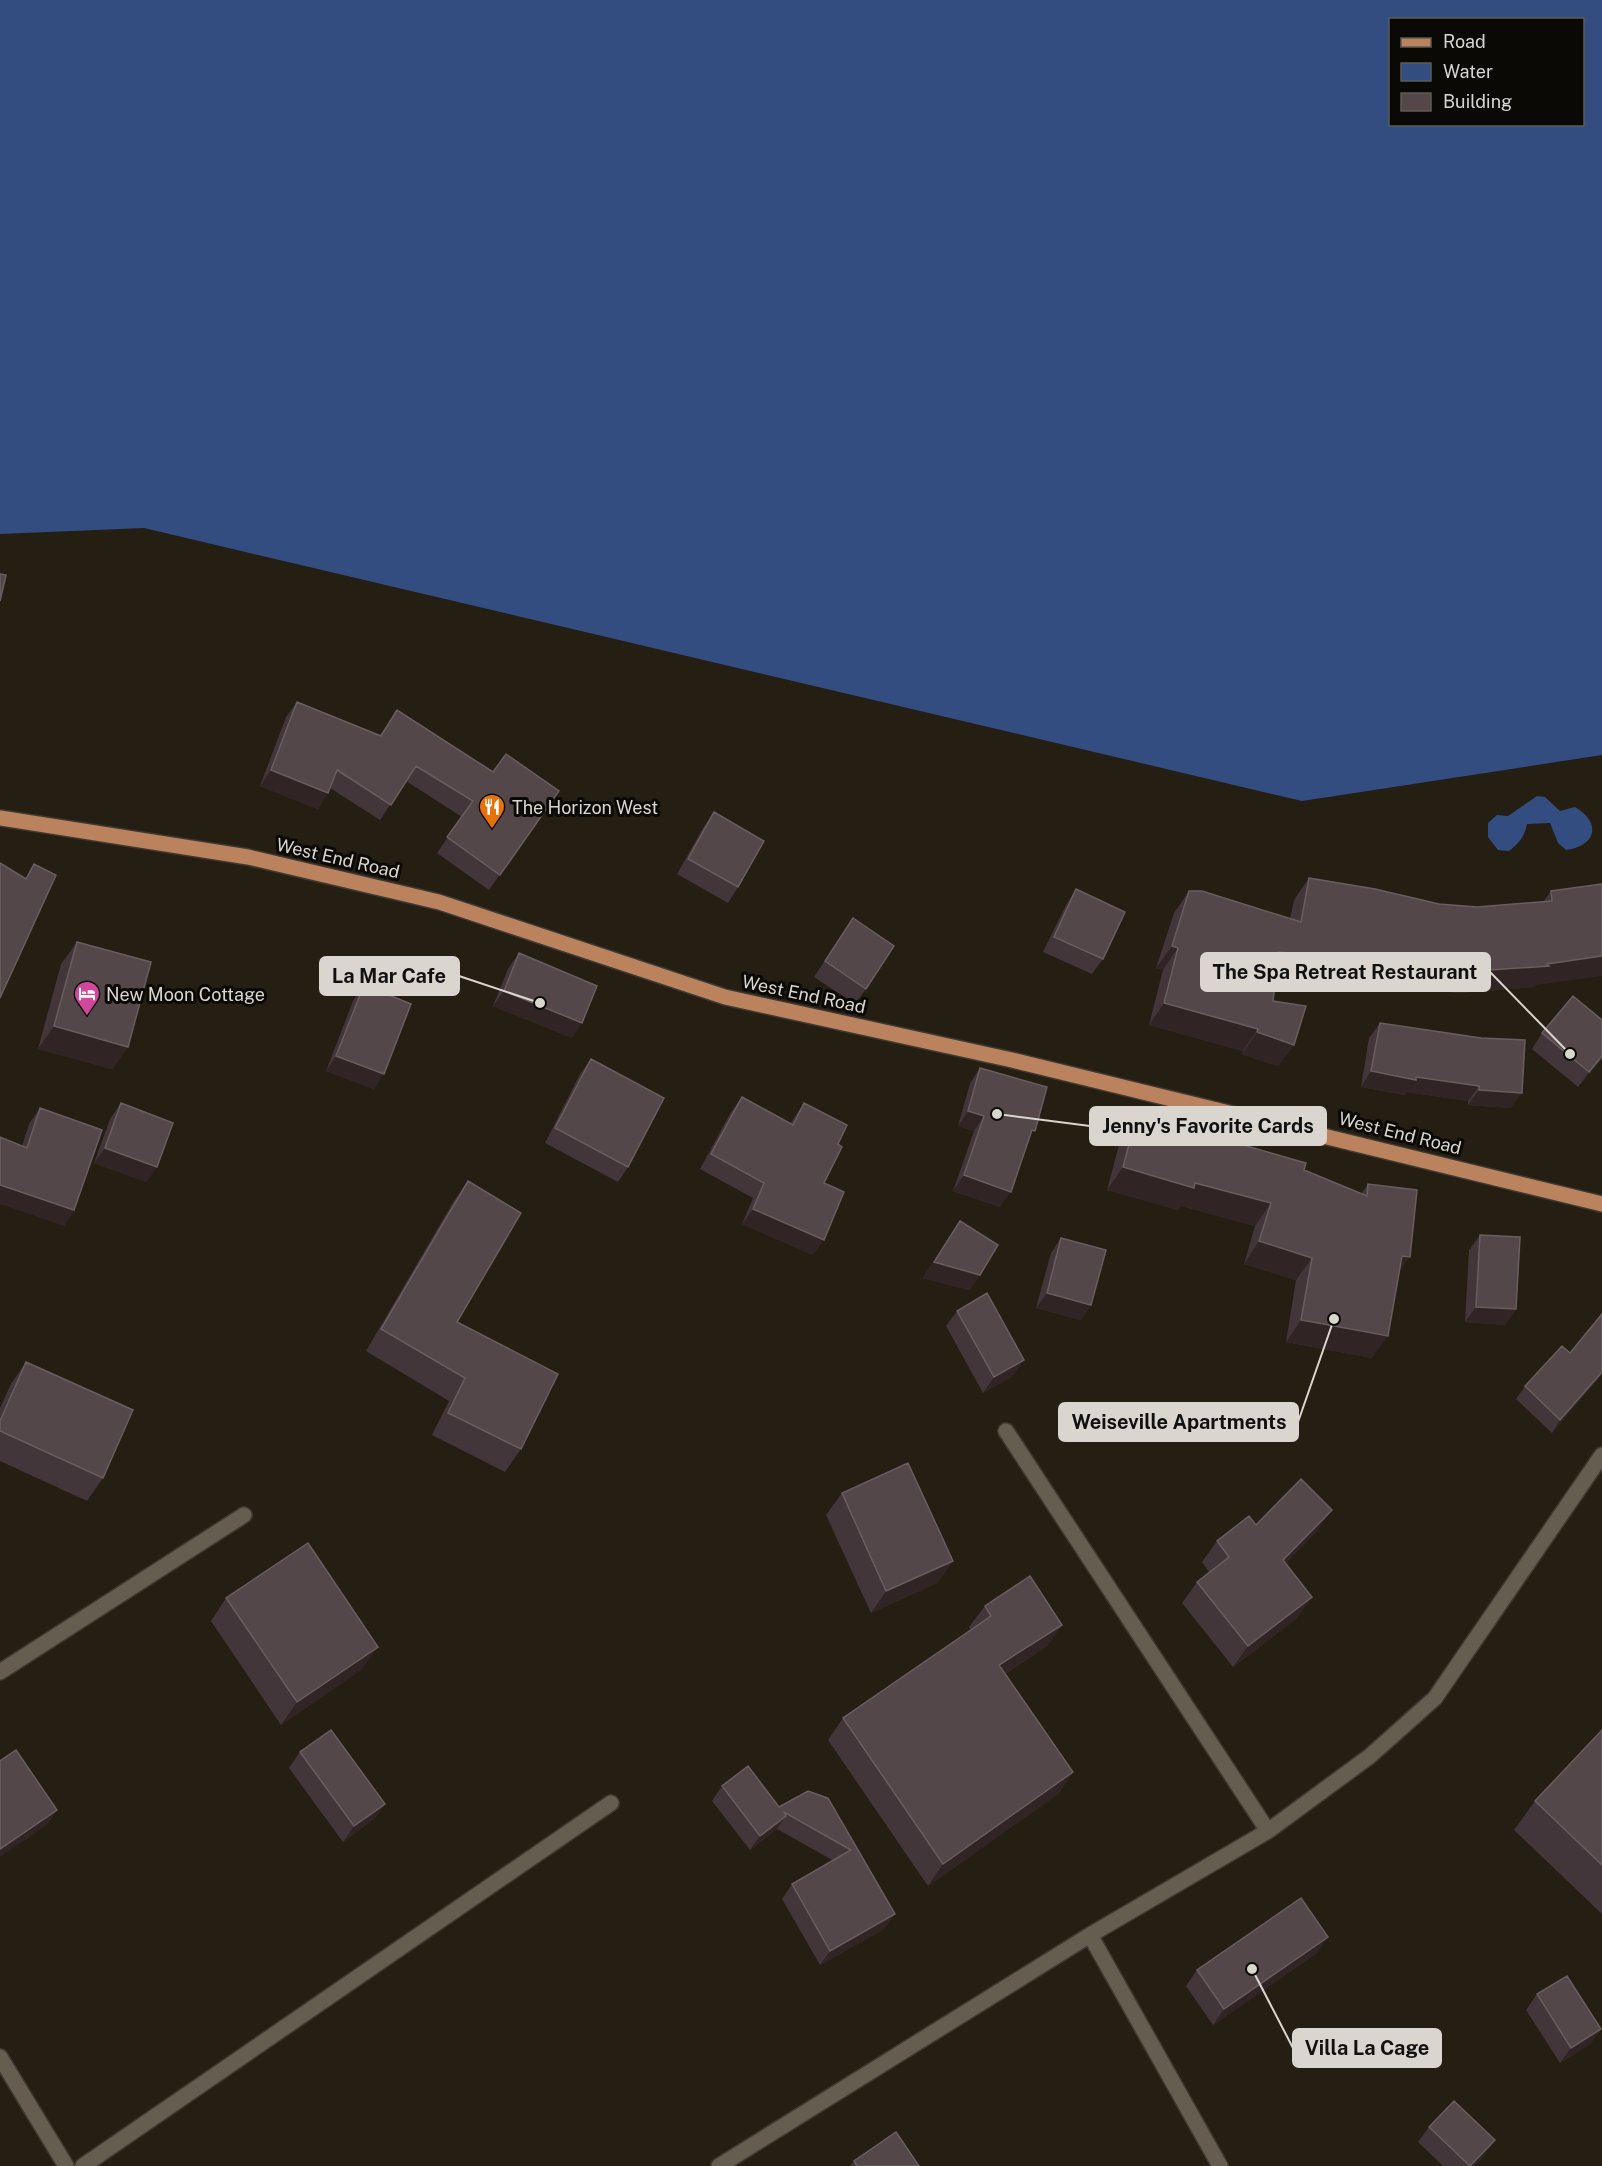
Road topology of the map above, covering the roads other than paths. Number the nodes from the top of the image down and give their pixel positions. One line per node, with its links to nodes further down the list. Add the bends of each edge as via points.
1 (0, 818): 2 (main road, West End Road, via 248,857 428,900 724,997 1024,1063)
2 (1602, 1204)
3 (1006, 1431): 8 (street)
4 (1602, 1455): 8 (street, via 1435,1698 1370,1756)
5 (244, 1515): 6 (street)
6 (0, 1672)
7 (611, 1803): 12 (street)
8 (1268, 1831): 9 (street)
9 (1090, 1935): 13 (street); 14 (street)
10 (0, 2057): 11 (street)
11 (66, 2166)
12 (83, 2166)
13 (719, 2166)
14 (1220, 2166)

